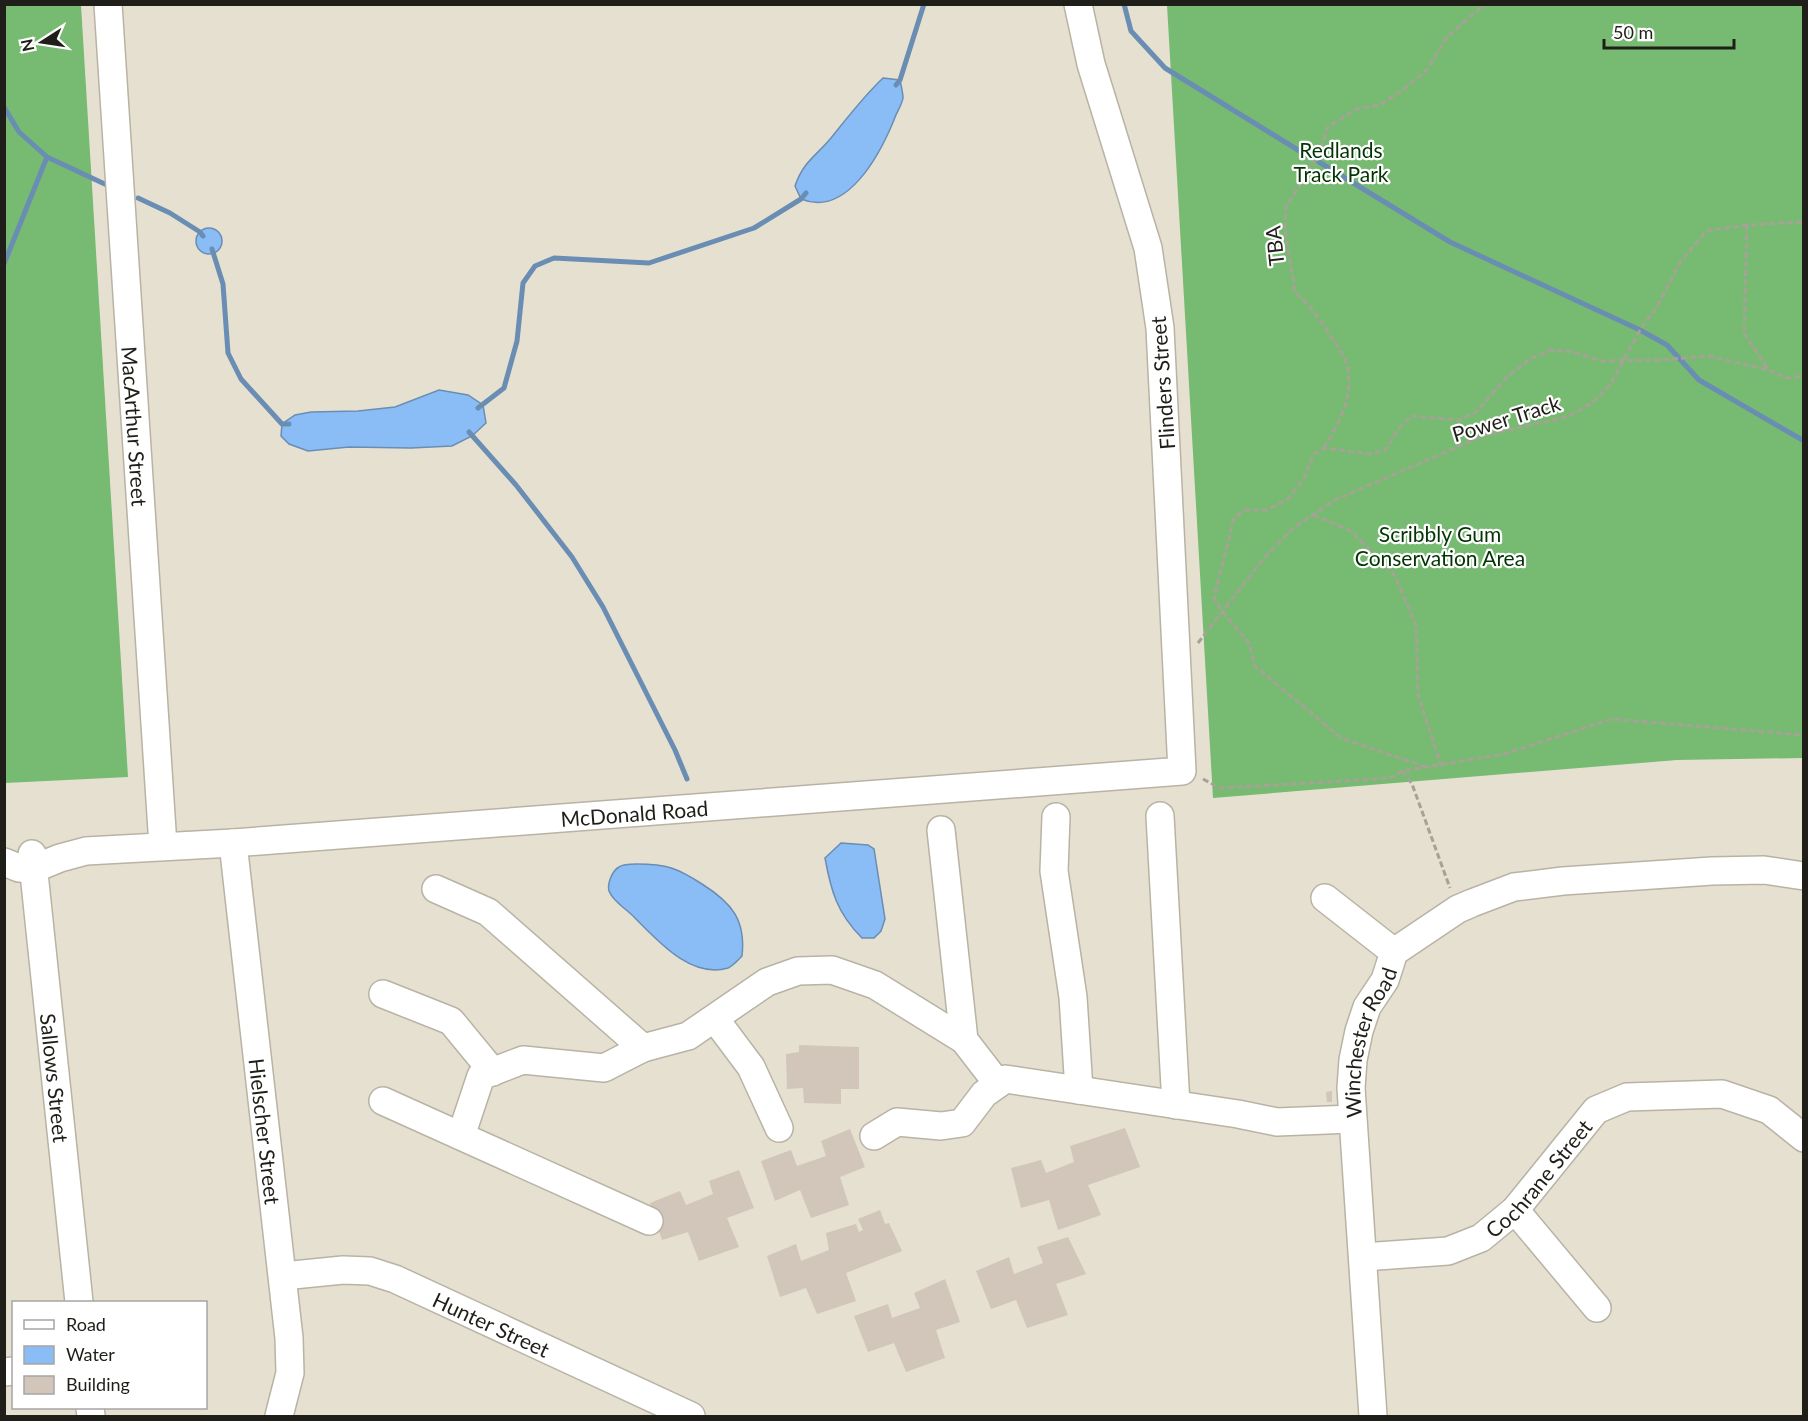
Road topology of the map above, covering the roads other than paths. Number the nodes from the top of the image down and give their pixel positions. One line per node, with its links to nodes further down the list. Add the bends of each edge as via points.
1 (108, 4): 8 (street, MacArthur Street)
2 (1078, 4): 3 (street, Flinders Street, via 1091,64 1148,248 1160,328)
3 (1182, 771): 7 (street, McDonald Road)
4 (1160, 816): 24 (street)
5 (1056, 817): 22 (street, via 1054,871 1073,997)
6 (941, 830): 18 (street)
7 (233, 843): 8 (street, McDonald Road); 33 (street, Hielscher Street)
8 (164, 846): 11 (street, McDonald Road, via 86,851)
9 (4, 848): 11 (street, via 13,848)
10 (4, 862): 11 (street, via 20,868)
11 (32, 862): 34 (street, Sallows Street)
12 (1803, 876): 15 (street, Winchester Road, via 1764,870 1712,871 1514,888 1458,909)
13 (436, 889): 19 (street, via 488,912)
14 (1325, 898): 15 (street)
15 (1394, 952): 25 (street, Winchester Road, via 1359,1031 1353,1060)
16 (383, 994): 20 (street, via 451,1021)
17 (715, 1019): 18 (street, via 766,982 798,971 832,970 875,985); 19 (street, via 688,1036); 26 (street, via 751,1067)
18 (964, 1040): 21 (street)
19 (644, 1048): 20 (street, via 604,1068 523,1060)
20 (493, 1072): 27 (street, via 481,1076)
21 (998, 1084): 22 (street, via 1005,1080); 28 (street, via 984,1094 962,1123 942,1126 897,1122)
22 (1079, 1090): 24 (street)
23 (383, 1101): 27 (street)
24 (1176, 1105): 25 (street, via 1277,1122)
25 (1352, 1119): 32 (street, Winchester Road)
26 (779, 1128)
27 (461, 1136): 31 (street)
28 (874, 1136)
29 (1803, 1138): 30 (street, Cochrane Street, via 1769,1110 1722,1094 1627,1097 1596,1110)
30 (1515, 1210): 32 (street, Cochrane Street, via 1481,1238 1448,1251); 35 (street)
31 (649, 1221)
32 (1363, 1257): 38 (street, Winchester Road)
33 (283, 1276): 36 (street, Hielscher Street, via 290,1372); 37 (street, Hunter Street, via 370,1271)
34 (79, 1301)
35 (1597, 1308)
36 (279, 1416)
37 (691, 1416)
38 (1373, 1416)

